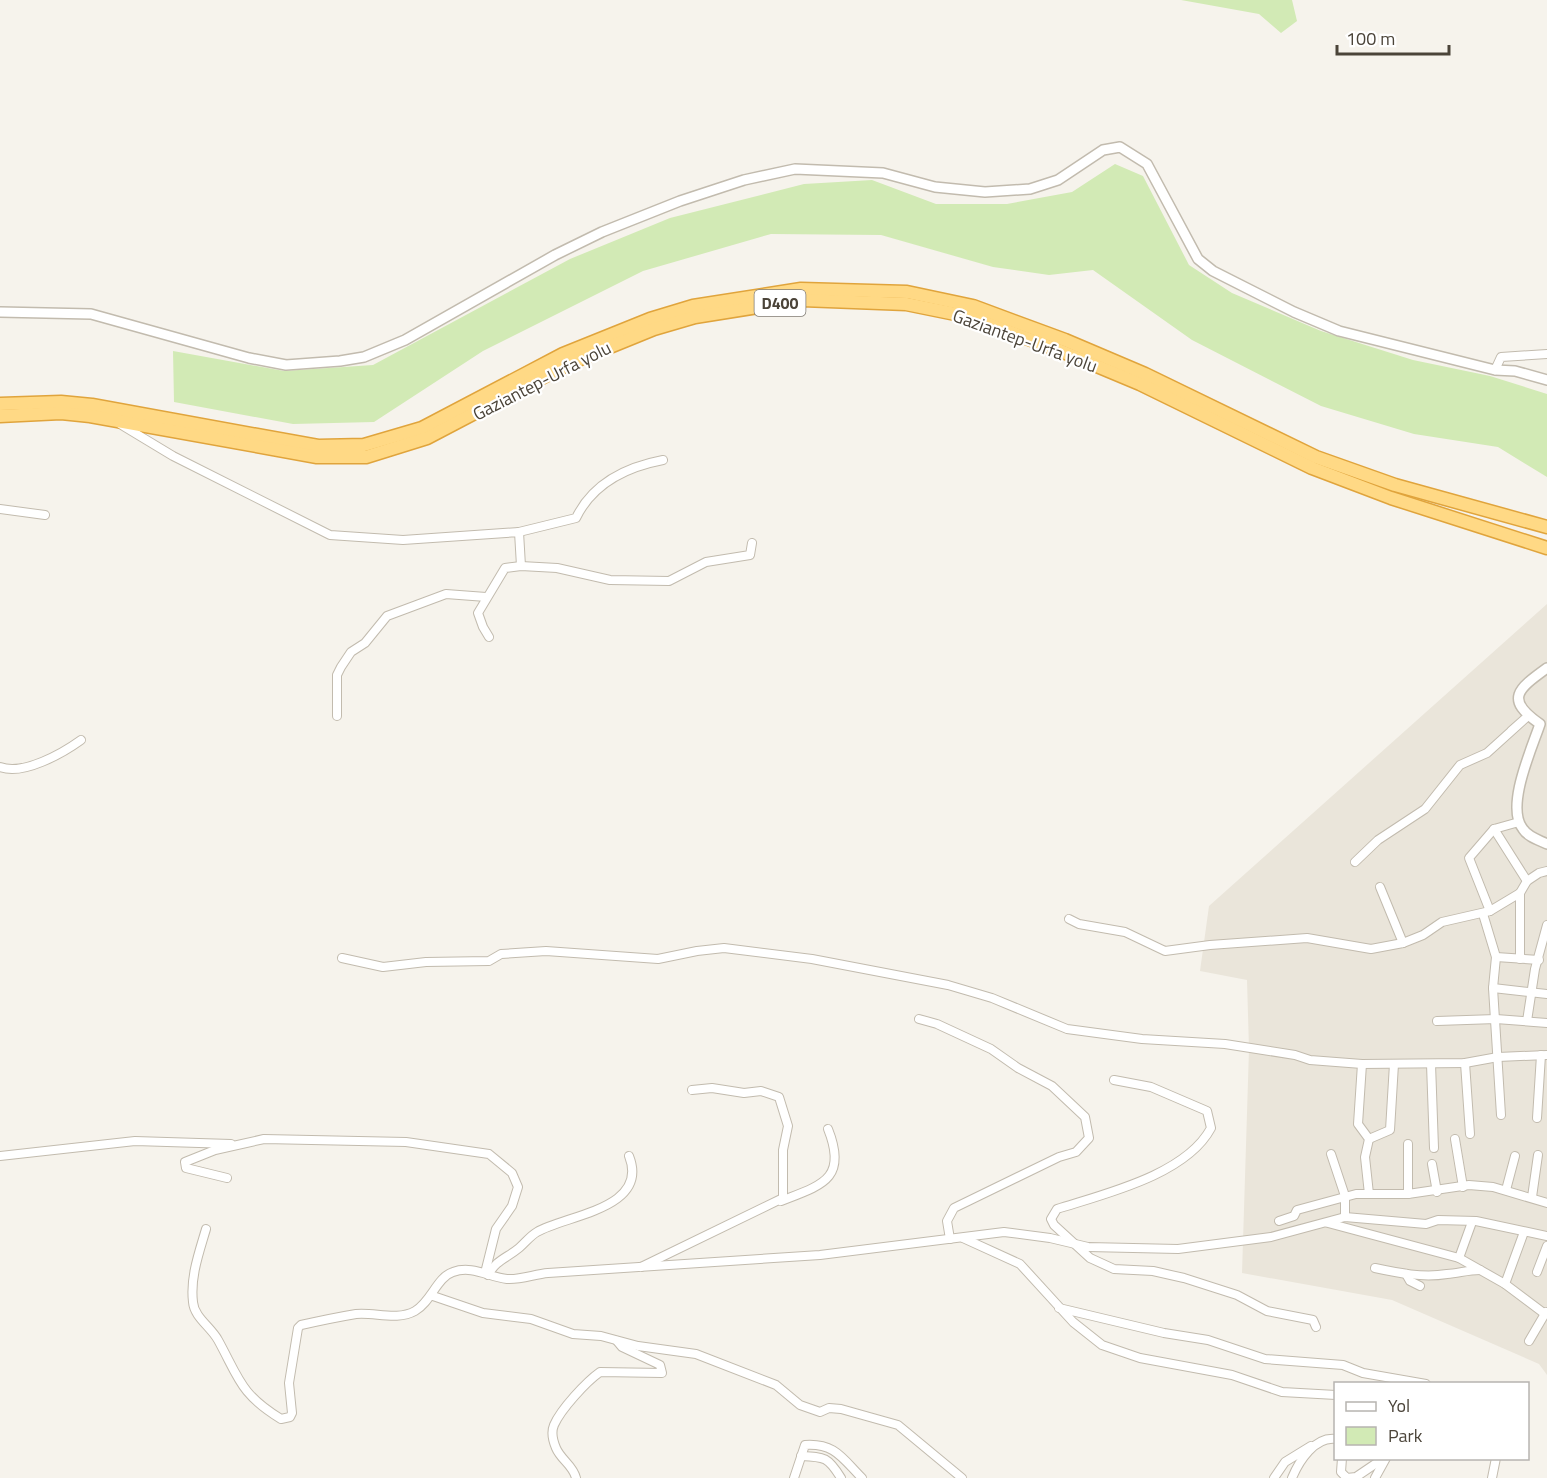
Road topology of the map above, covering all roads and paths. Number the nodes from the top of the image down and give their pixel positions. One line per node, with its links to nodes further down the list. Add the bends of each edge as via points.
1 (0, 312): 3 (street, via 91,314 286,365 340,361 364,357 405,340 602,232 744,180 795,169 883,173 935,187 986,192 1030,189 1058,180 1103,150 1120,147 1147,164 1198,259 1213,271 1339,331)
2 (1547, 354): 3 (street, via 1501,357)
3 (1495, 370): 4 (street)
4 (1547, 380)
5 (0, 404): 11 (highway, Gaziantep-Urfa yolu / D400, via 92,405 318,446 364,445 430,424 563,354 693,306 801,289 907,292 974,306 1065,340 1316,457 1395,485)
6 (0, 416): 7 (highway, Gaziantep-Urfa yolu / D400, via 61,413)
7 (117, 422): 12 (street, via 172,456 330,535 403,540); 14 (highway, Gaziantep-Urfa yolu / D400, via 317,457 366,457 427,438 568,364 695,317 802,300 906,304 970,317 1061,351 1140,384 1312,468)
8 (663, 460): 12 (street, via 642,464 609,480 585,498 576,518)
9 (0, 508): 10 (street)
10 (45, 514)
11 (1547, 527)
12 (519, 532): 15 (street)
13 (752, 543): 15 (street, via 750,555 706,562 669,581 610,579 557,568)
14 (1547, 548)
15 (521, 566): 16 (street, via 505,568)
16 (486, 597): 17 (street, via 478,614); 20 (street, via 446,594 387,616 365,643 351,652 337,675)
17 (489, 637)
18 (1547, 668): 19 (street, via 1521,687 1518,698 1521,710)
19 (1528, 716): 21 (street); 22 (street); 28 (street, via 1486,753 1460,765 1425,809 1378,840)
20 (337, 717)
21 (1544, 725): 25 (street, via 1522,778)
22 (1511, 731)
23 (81, 740): 24 (street, via 44,762 7,770)
24 (0, 767)
25 (1519, 822): 26 (street); 27 (street, via 1522,829)
26 (1494, 829): 30 (street); 33 (street, via 1469,858)
27 (1547, 844)
28 (1355, 862)
29 (1547, 871): 30 (street)
30 (1527, 881): 32 (street)
31 (1380, 887): 36 (street)
32 (1520, 893): 33 (street); 39 (street)
33 (1486, 912): 36 (street, via 1442,922); 37 (street)
34 (1069, 919): 36 (street, via 1125,932 1165,951 1307,938 1371,949)
35 (1546, 931): 40 (street)
36 (1403, 943)
37 (1496, 957): 39 (street); 41 (street)
38 (342, 958): 52 (street, via 383,967 489,961 501,954 546,951 658,959 724,948 760,951 948,985 992,998 1066,1029 1225,1044 1310,1060)
39 (1520, 959): 40 (street)
40 (1539, 960): 42 (street)
41 (1493, 988): 42 (street); 45 (street)
42 (1531, 993): 43 (street); 47 (street)
43 (1547, 994)
44 (919, 1019): 90 (street, via 991,1049 1052,1086 1085,1118 1089,1138 1076,1152 954,1208 947,1221)
45 (1496, 1019): 46 (street); 47 (street); 50 (street)
46 (1437, 1021)
47 (1527, 1021): 48 (street)
48 (1547, 1023)
49 (1544, 1055): 50 (street); 58 (street)
50 (1498, 1057): 51 (street); 57 (street)
51 (1465, 1063): 53 (street); 60 (street)
52 (1362, 1064): 54 (street); 61 (street, via 1358,1124)
53 (1431, 1064): 54 (street); 65 (street)
54 (1394, 1065): 61 (street, via 1390,1130)
55 (1114, 1080): 91 (street, via 1151,1087 1207,1111 1211,1128 1204,1141 1191,1151 1141,1181 1053,1213 1054,1225)
56 (692, 1090): 80 (street, via 712,1088 744,1094 760,1091 779,1097 788,1126 783,1150)
57 (1501, 1115)
58 (1537, 1118)
59 (828, 1129): 80 (street, via 836,1158 830,1177)
60 (1470, 1134)
61 (1370, 1138): 76 (street, via 1365,1157)
62 (1455, 1139): 73 (street)
63 (1408, 1144): 77 (street)
64 (236, 1145): 68 (street, via 135,1141); 72 (street, via 190,1159 184,1165); 98 (street, via 264,1139 382,1140 489,1154 512,1173 518,1187 512,1206 496,1229)
65 (1434, 1148)
66 (1331, 1154): 78 (street)
67 (1538, 1155): 79 (street)
68 (0, 1156)
69 (629, 1156): 98 (street, via 634,1168 632,1178 613,1202 537,1232)
70 (1515, 1156): 74 (street)
71 (1432, 1164): 75 (street)
72 (227, 1178)
73 (1462, 1187): 74 (street); 75 (street)
74 (1506, 1190): 79 (street)
75 (1437, 1192): 77 (street)
76 (1370, 1194): 77 (street); 78 (street)
77 (1408, 1194)
78 (1345, 1196): 82 (street); 83 (street, via 1307,1206)
79 (1532, 1197): 81 (street)
80 (782, 1201): 95 (street)
81 (1547, 1203)
82 (1345, 1217): 84 (street); 85 (street, via 1426,1224 1438,1220)
83 (1279, 1221)
84 (1326, 1222): 91 (street, via 1228,1244 1143,1249); 93 (street)
85 (1472, 1222): 87 (street); 93 (street)
86 (207, 1229): 102 (street, via 194,1270 194,1308 218,1340 237,1380 280,1419 292,1413 289,1383 301,1325 353,1314 407,1315)
87 (1524, 1232): 88 (street); 100 (street)
88 (1547, 1236)
89 (962, 1237): 90 (street); 91 (street, via 1004,1232); 103 (street, via 1020,1264)
90 (950, 1239): 95 (street, via 820,1256)
91 (1077, 1245): 105 (street, via 1090,1258 1114,1269 1184,1278 1267,1311 1313,1320)
92 (1547, 1246): 97 (street)
93 (1459, 1258): 96 (street)
94 (1375, 1268): 99 (street)
95 (637, 1269): 98 (street, via 548,1273 520,1279)
96 (1482, 1270): 99 (street); 100 (street)
97 (1537, 1272)
98 (487, 1274): 102 (street, via 453,1272 445,1276)
99 (1406, 1275): 101 (street)
100 (1505, 1284): 104 (street)
101 (1420, 1286)
102 (433, 1296): 106 (street, via 483,1313 531,1319 573,1334)
103 (1058, 1308): 108 (street, via 1208,1340 1265,1359 1343,1365 1363,1373); 109 (street, via 1102,1345 1140,1358 1232,1375 1282,1392)
104 (1546, 1312): 107 (street)
105 (1316, 1327)
106 (616, 1340): 117 (street, via 622,1347 660,1365 662,1373 600,1372 564,1411 552,1436 561,1460 572,1467); 121 (street, via 696,1354 776,1385 800,1405 820,1412 841,1409 898,1425)
107 (1529, 1341)
108 (1420, 1382)
109 (1334, 1395)
110 (1334, 1439): 111 (street)
111 (1318, 1442): 122 (street, via 1285,1462); 123 (street)
112 (801, 1456): 118 (street); 119 (street, via 831,1461); 120 (street, via 805,1445 822,1444 834,1449)
113 (1342, 1460): 114 (street, via 1341,1472 1347,1478 1356,1477)
114 (1382, 1460)
115 (1384, 1460): 124 (street)
116 (1496, 1460): 125 (street)
117 (576, 1478)
118 (794, 1478)
119 (841, 1478)
120 (862, 1478)
121 (962, 1478)
122 (1274, 1478)
123 (1292, 1478)
124 (1375, 1478)
125 (1492, 1478)

